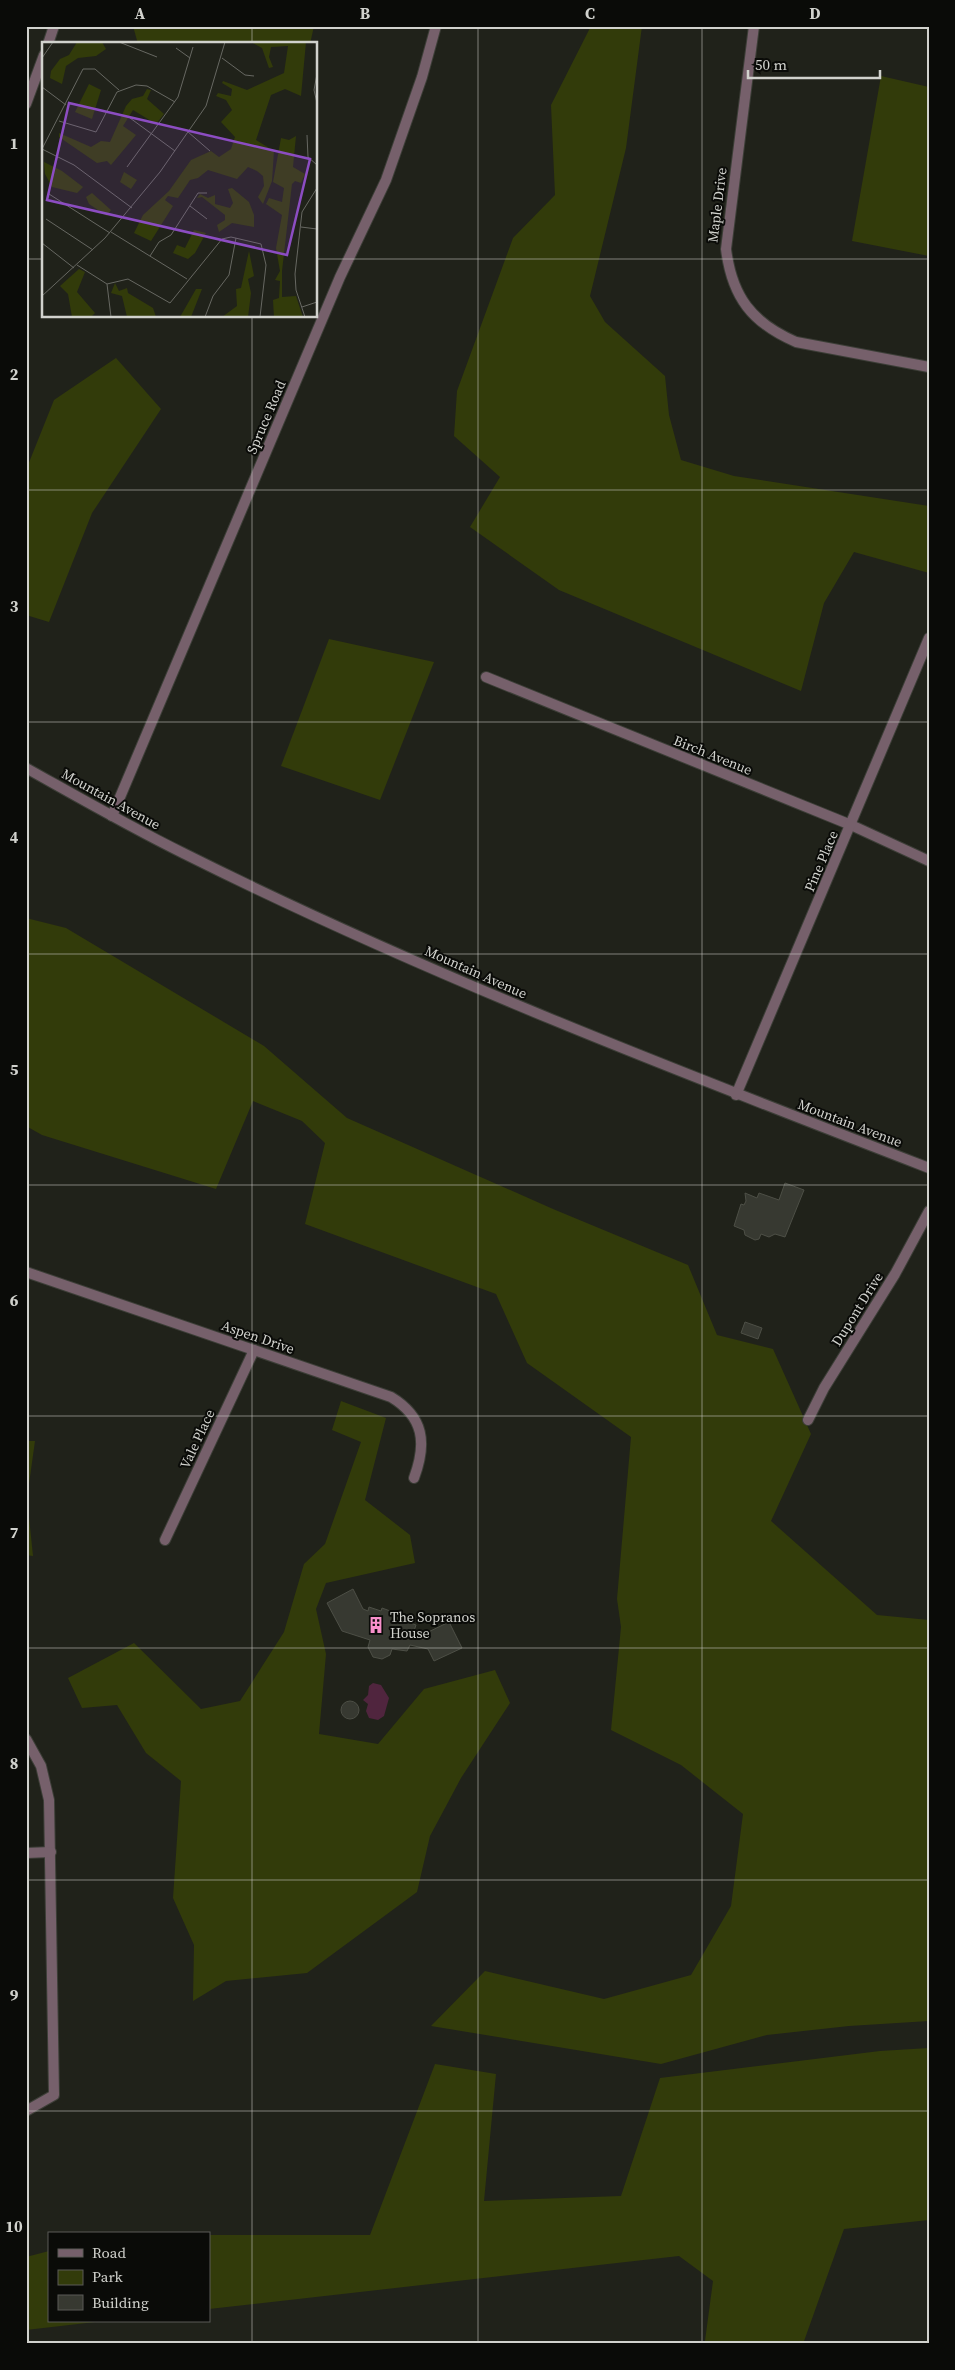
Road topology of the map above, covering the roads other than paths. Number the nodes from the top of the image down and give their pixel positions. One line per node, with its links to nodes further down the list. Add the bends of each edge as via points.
1 (54, 26): 4 (street)
2 (436, 26): 11 (street, Spruce Road, via 386,180 340,277)
3 (754, 26): 7 (street, Maple Drive, via 726,249 728,270 735,290 760,322 796,342)
4 (49, 42)
5 (42, 60): 6 (street)
6 (26, 104)
7 (929, 367)
8 (929, 638): 12 (street, Pine Place)
9 (486, 677): 12 (street, Birch Avenue)
10 (26, 768): 11 (street, Mountain Avenue)
11 (112, 816): 14 (street, Mountain Avenue, via 254,888 503,1000)
12 (851, 825): 13 (street, Birch Avenue); 14 (street, Pine Place)
13 (929, 861)
14 (736, 1095): 15 (street, Mountain Avenue)
15 (929, 1168)
16 (929, 1211): 19 (street, Dupont Drive)
17 (26, 1272): 18 (street, Aspen Drive)
18 (254, 1350): 20 (street, Aspen Drive, via 391,1396 400,1402 415,1419 422,1438); 21 (street, Vale Place)
19 (808, 1420)
20 (414, 1478)
21 (165, 1540)
22 (26, 1739): 23 (street, via 46,1783)
23 (51, 1852): 24 (street); 25 (street, via 54,2095)
24 (26, 1853)
25 (26, 2111)

